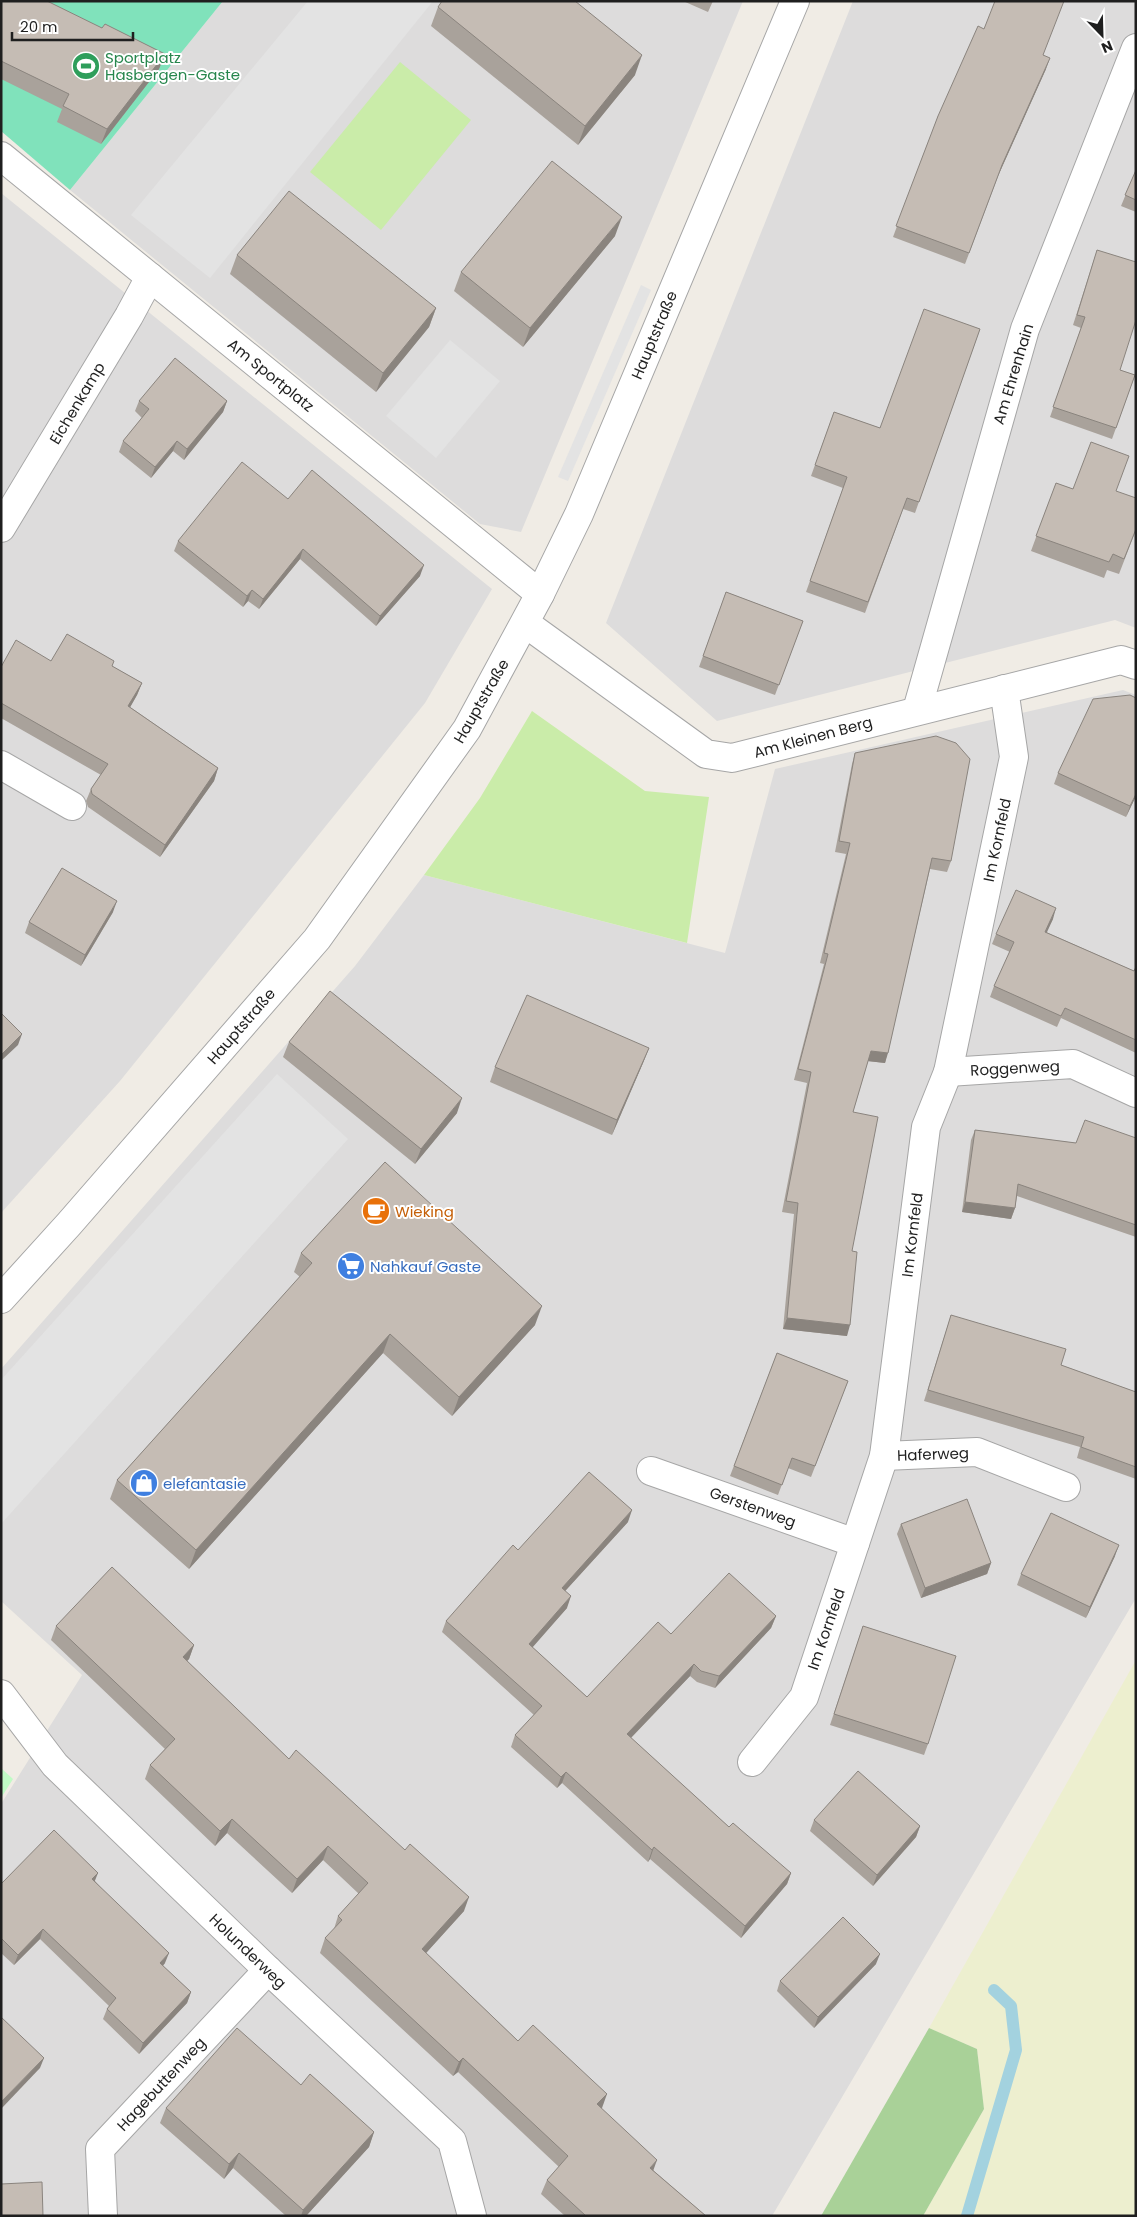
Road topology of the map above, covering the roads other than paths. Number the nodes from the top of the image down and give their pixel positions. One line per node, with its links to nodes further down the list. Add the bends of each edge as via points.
1 (795, 1): 6 (street, Hauptstraße, via 579,514)
2 (1136, 48): 10 (street, Am Ehrenhain, via 1025,329)
3 (1, 156): 4 (street, Am Sportplatz)
4 (150, 277): 5 (street, Eichenkamp); 6 (street, Am Sportplatz)
5 (1, 528)
6 (540, 594): 7 (street, Hauptstraße)
7 (525, 623): 10 (street, Am Kleinen Berg, via 706,754 732,758); 15 (street, Hauptstraße, via 466,729 317,939)
8 (1136, 666): 9 (street, Am Kleinen Berg, via 1121,660)
9 (1004, 689): 10 (street, Am Kleinen Berg); 13 (street, Im Kornfeld, via 1014,757)
10 (917, 710)
11 (1, 765): 12 (street)
12 (72, 806)
13 (948, 1072): 14 (street, Roggenweg, via 1073,1064); 16 (street, Im Kornfeld, via 926,1127)
14 (1136, 1093)
15 (1, 1299)
16 (884, 1456): 18 (street, Haferweg, via 977,1452); 19 (street, Im Kornfeld)
17 (651, 1471): 19 (street, Gerstenweg)
18 (1066, 1487)
19 (855, 1543): 21 (street, Im Kornfeld, via 804,1698)
20 (1, 1694): 22 (street, Holunderweg, via 55,1764)
21 (752, 1762)
22 (268, 1970): 23 (street, Hagebuttenweg, via 100,2149); 24 (street, Holunderweg, via 452,2141)
23 (103, 2216)
24 (472, 2216)

